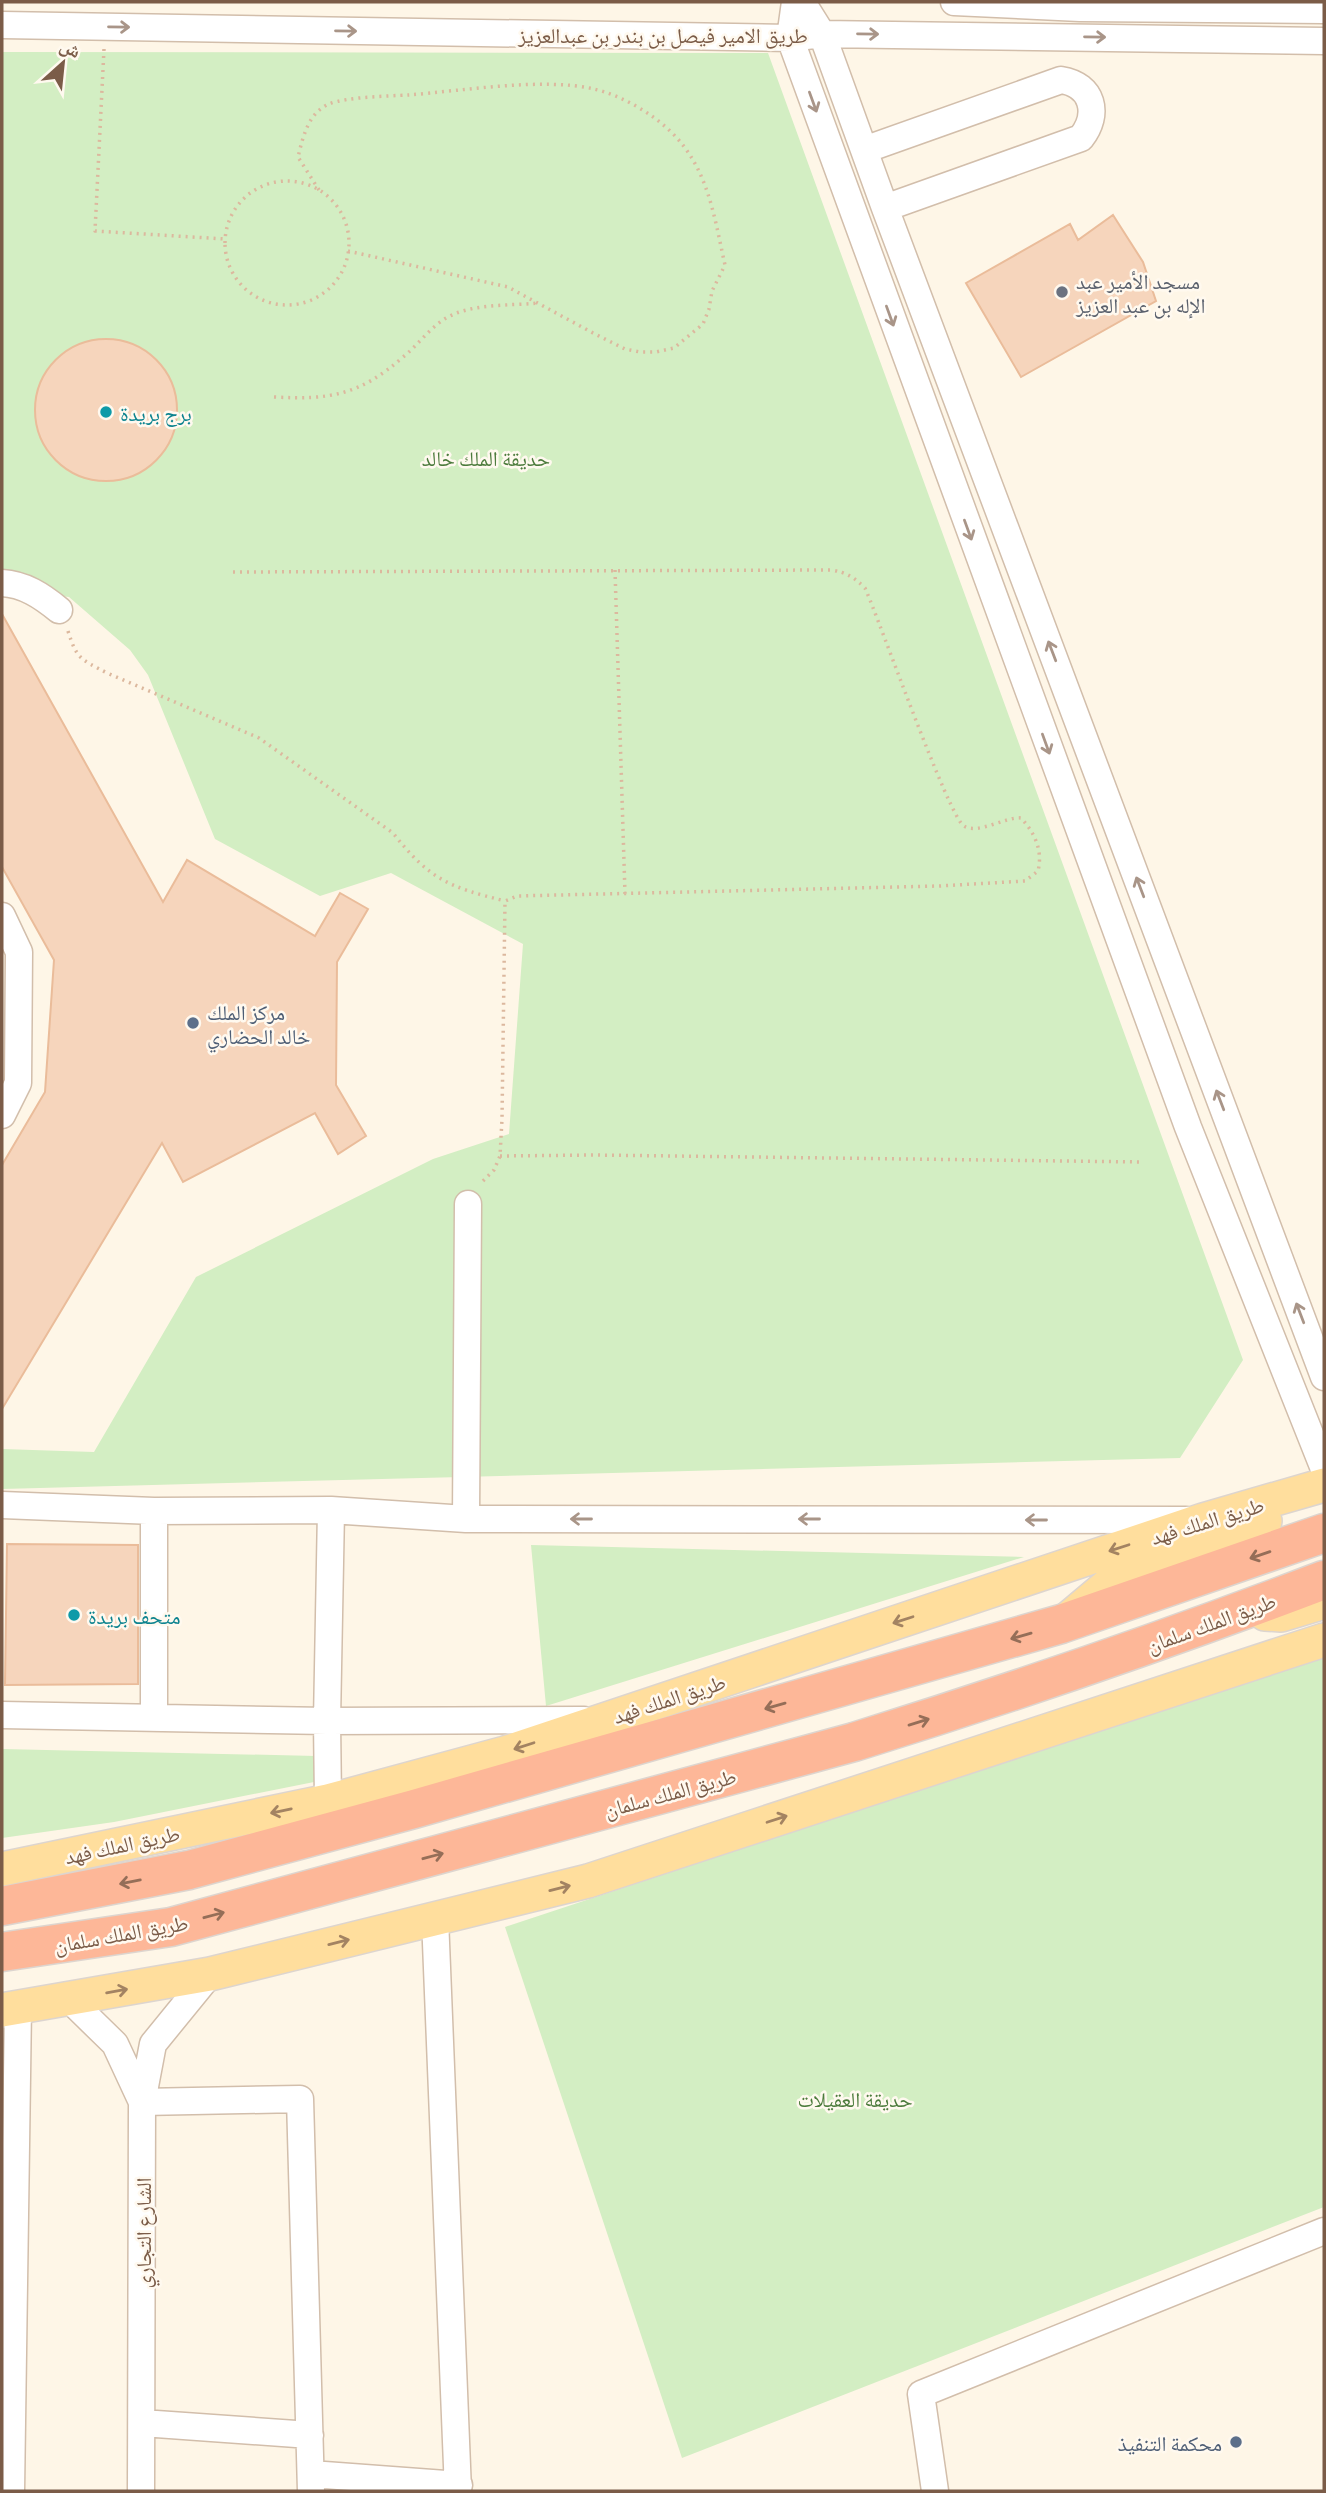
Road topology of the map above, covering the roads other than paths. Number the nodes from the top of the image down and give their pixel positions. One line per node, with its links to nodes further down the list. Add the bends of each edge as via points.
1 (796, 2): 8 (street)
2 (802, 2): 7 (street)
3 (954, 2): 4 (street)
4 (1080, 5): 5 (street)
5 (1324, 10)
6 (2, 25): 8 (street, طريق الامير فيصل بن بندر بن عبدالعزيز, one-way to 8)
7 (822, 34): 8 (street, طريق الامير فيصل بن بندر بن عبدالعزيز); 9 (street, طريق الامير فيصل بن بندر بن عبدالعزيز, one-way to 9); 10 (street)
8 (790, 38): 18 (street, one-way to 18, via 1188,1127)
9 (1324, 41)
10 (864, 149): 11 (street); 11 (street, via 1061,79 1082,88 1092,107 1081,138)
11 (885, 208): 17 (street, one-way to 11)
12 (2, 583): 13 (street, via 32,591)
13 (59, 610)
14 (2, 915): 15 (street, via 19,953 18,1083)
15 (2, 1115)
16 (468, 1204): 23 (street)
17 (1324, 1377)
18 (1324, 1469)
19 (1324, 1486): 24 (main road, طريق الملك فهد); 29 (main road, via 1290,1511 1108,1585)
20 (2, 1505): 22 (street)
21 (331, 1510): 22 (street); 23 (street); 34 (street)
22 (154, 1511): 32 (street)
23 (466, 1519): 24 (street, one-way to 23)
24 (1203, 1520): 33 (main road, طريق الملك فهد, one-way to 33)
25 (1324, 1533): 29 (highway, one-way to 29)
26 (1324, 1580): 28 (highway, طريق الملك سلمان)
27 (1324, 1602): 28 (main road, via 1281,1615)
28 (1238, 1613): 39 (highway, طريق الملك سلمان, one-way to 28, via 171,1927 853,1742)
29 (1061, 1624): 37 (highway, one-way to 37, via 189,1870)
30 (1324, 1640): 38 (main road, one-way to 30, via 588,1881)
31 (2, 1715): 32 (street)
32 (154, 1718): 34 (street)
33 (603, 1720): 34 (street); 35 (main road, طريق الملك فهد, one-way to 35, via 505,1753)
34 (327, 1721): 35 (street)
35 (328, 1801): 36 (main road, طريق الملك فهد, one-way to 36)
36 (10, 1865)
37 (2, 1906)
38 (435, 1918): 40 (main road, one-way to 38); 49 (street)
39 (2, 1952)
40 (210, 1974): 41 (main road, one-way to 40); 43 (street, via 153,2044)
41 (70, 2000): 42 (main road); 43 (street, الشارع التجاري, via 115,2044)
42 (6, 2009): 45 (street)
43 (142, 2102): 46 (street, الشارع التجاري); 47 (street, via 300,2099)
44 (1324, 2231): 52 (street, via 921,2394)
45 (8, 2309): 50 (street)
46 (142, 2423): 47 (street); 51 (street, الشارع التجاري)
47 (310, 2435): 48 (street)
48 (311, 2483): 49 (street)
49 (458, 2488)
50 (11, 2491)
51 (141, 2491)
52 (935, 2491)

